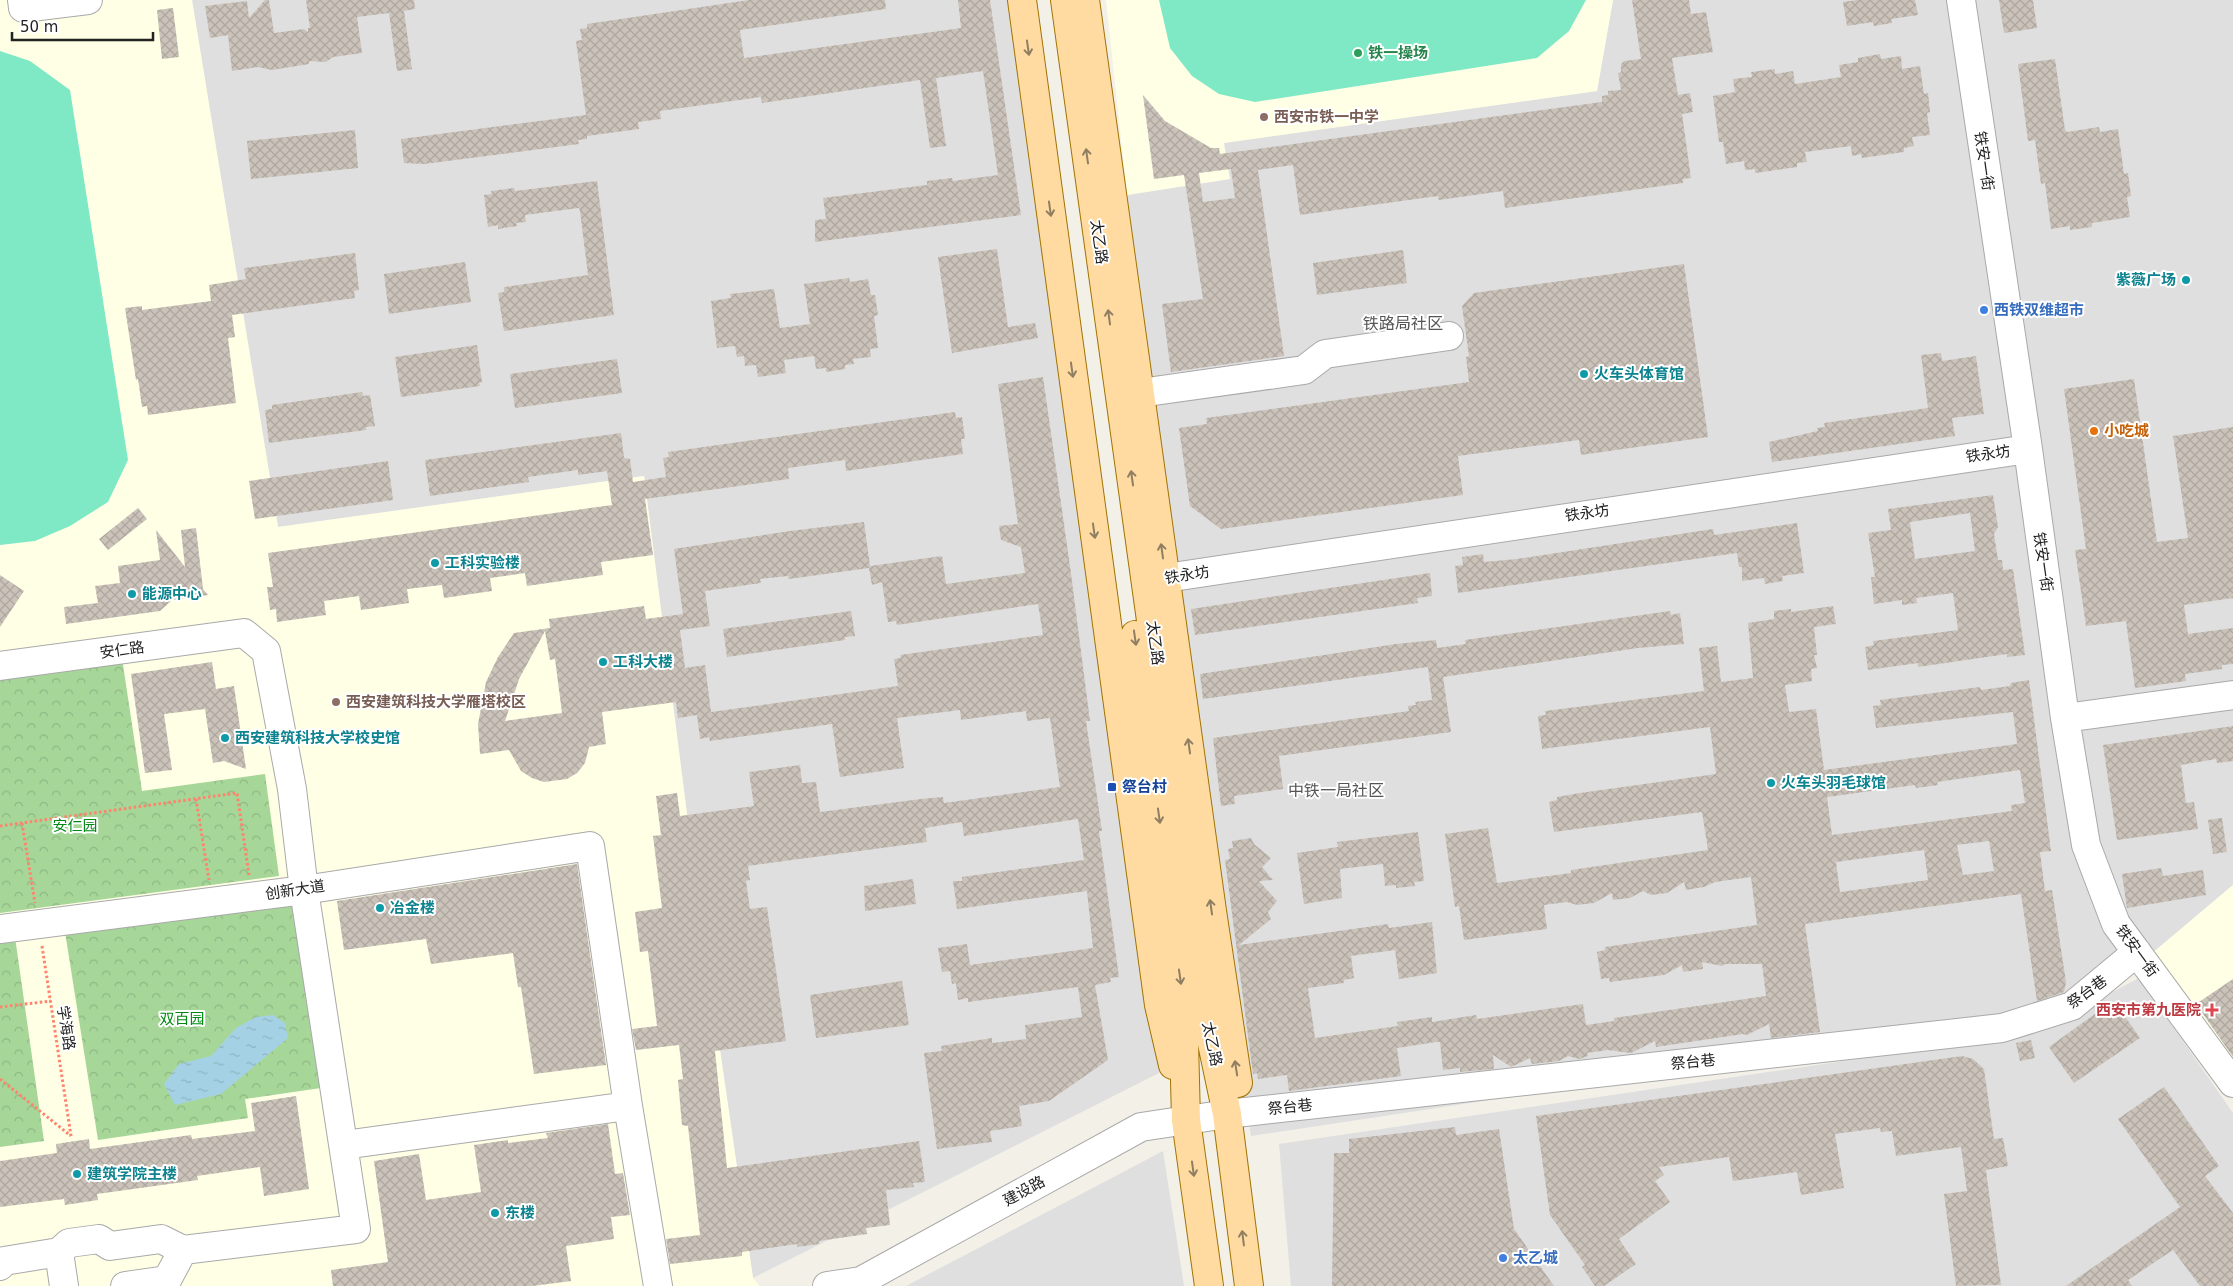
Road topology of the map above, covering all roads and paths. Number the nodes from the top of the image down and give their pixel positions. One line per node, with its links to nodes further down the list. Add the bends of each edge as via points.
1 (22, 0): 2 (street, via 23,8)
2 (88, 0)
3 (1022, 0): 30 (main road, one-way to 30, via 1159,1005)
4 (1046, 0): 30 (main road, 太乙路, one-way to 30, via 1183,1002)
5 (1065, 0): 11 (main road, 太乙路, one-way to 5)
6 (1086, 0): 9 (main road)
7 (1961, 0): 10 (street, 铁安一街)
8 (1449, 336): 9 (street, via 1325,354 1304,370)
9 (1140, 393): 11 (main road, one-way to 9)
10 (2028, 448): 11 (street, 铁永坊); 14 (street, 铁安一街)
11 (1156, 580): 29 (main road, 太乙路, one-way to 11, via 1205,1010)
12 (0, 666): 18 (street, 安仁路, via 244,633 266,651 292,789)
13 (2233, 695): 14 (street)
14 (2065, 718): 23 (street, 铁安一街, via 2086,845 2116,924)
15 (196, 799): 16 (path); 19 (path, via 237,793); 20 (path)
16 (22, 822): 17 (path); 21 (path, 学海路)
17 (0, 826)
18 (304, 890): 19 (street, 创新大道); 28 (street, 创新大道, via 590,846); 31 (street)
19 (253, 896): 20 (street, 创新大道)
20 (212, 902): 21 (street, 创新大道)
21 (38, 924): 22 (street, 创新大道); 24 (path, 学海路)
22 (0, 929)
23 (2137, 952): 27 (street, 铁安一街); 29 (street, 祭台巷, via 2072,1006 2002,1028)
24 (50, 1001): 25 (path); 26 (path, 学海路, via 71,1136)
25 (0, 1007)
26 (0, 1079)
27 (2233, 1083)
28 (628, 1106): 31 (street); 40 (street)
29 (1226, 1114): 30 (street, 建设路); 43 (main road, 太乙路, one-way to 29)
30 (1186, 1120): 36 (street, 建设路, via 1141,1127); 42 (main road, 太乙路, one-way to 42)
31 (344, 1145): 33 (street, via 356,1229)
32 (110, 1246): 33 (street, via 161,1239); 34 (street, via 99,1239 69,1243); 38 (street)
33 (183, 1250): 39 (street, via 167,1280)
34 (59, 1252): 35 (street, via 4,1261); 37 (street)
35 (0, 1266)
36 (860, 1284): 41 (street, 建设路)
37 (64, 1286)
38 (118, 1286)
39 (125, 1286)
40 (658, 1286)
41 (827, 1286)
42 (1209, 1286)
43 (1249, 1286)

